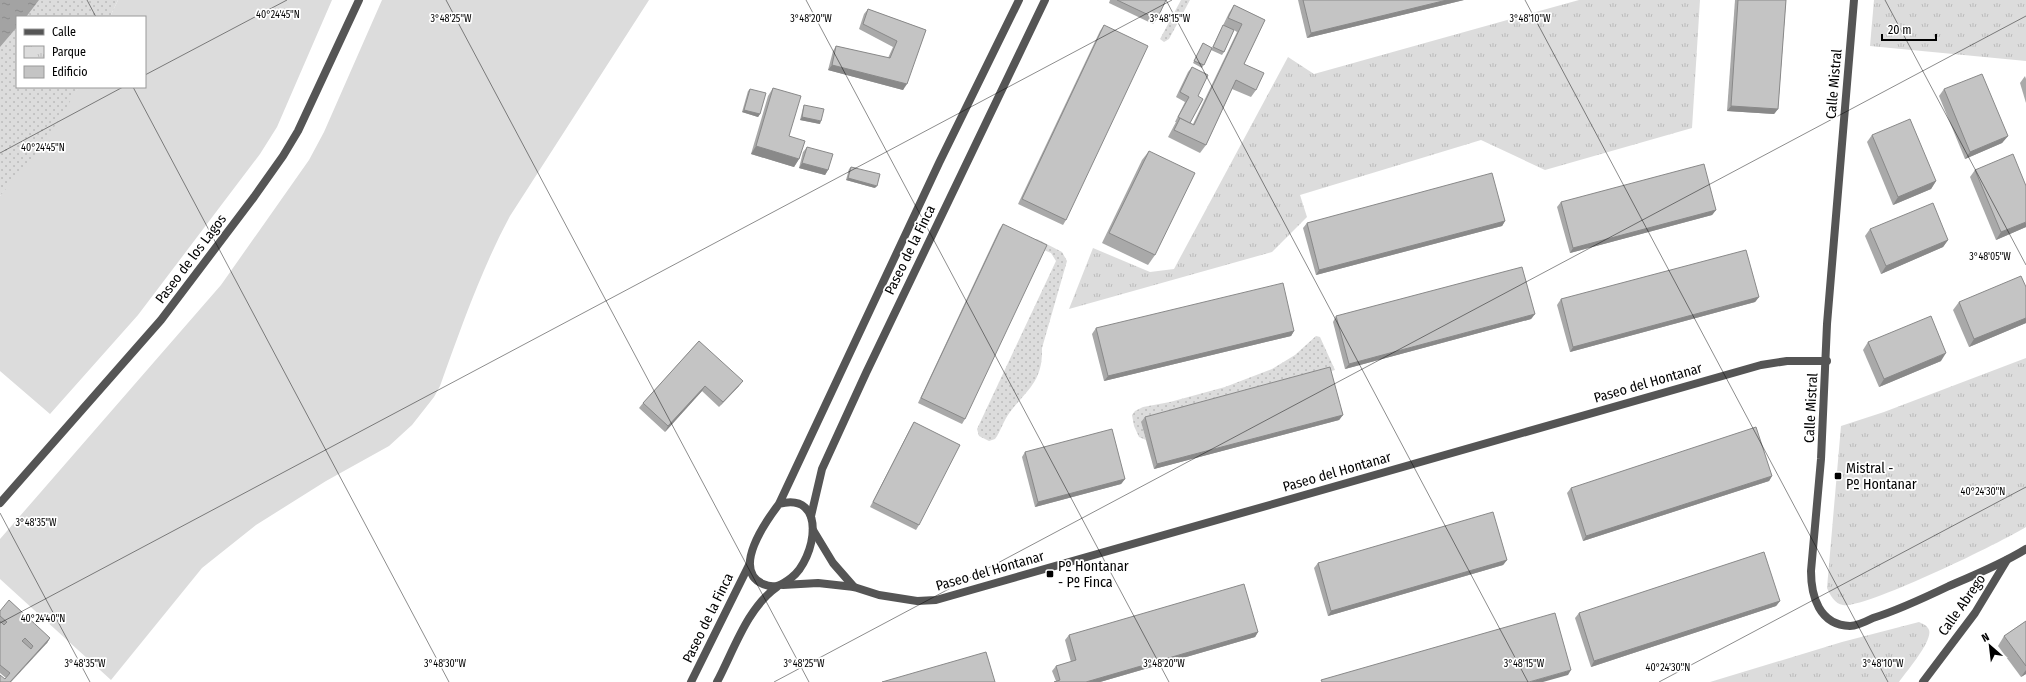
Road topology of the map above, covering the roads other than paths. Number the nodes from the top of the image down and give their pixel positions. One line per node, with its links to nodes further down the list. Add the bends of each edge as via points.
1 (359, 0): 6 (street, Paseo de los Lagos, via 298,131 254,197 161,320)
2 (1019, 0): 7 (street, Paseo de la Finca, via 939,163)
3 (1045, 0): 8 (street, Paseo de la Finca, via 822,469)
4 (1854, 0): 5 (street, Calle Mistral, via 1827,324)
5 (1827, 361): 11 (street, Calle Mistral, via 1811,571 1814,601 1824,616 1837,623 1851,626 1893,612); 14 (street, Paseo del Hontanar, via 1787,361 1761,365 936,600 917,601)
6 (0, 503)
7 (779, 504): 8 (street, via 789,501 798,503 806,508); 12 (street, via 768,519)
8 (811, 516): 9 (street)
9 (813, 530): 13 (street, via 810,548 803,565 794,576); 14 (street, via 833,563)
10 (2026, 549): 11 (street, Calle Abrego)
11 (2007, 560): 17 (street, Calle Abrego, via 1975,613)
12 (748, 565): 13 (street, via 760,583); 15 (street, Paseo de la Finca)
13 (780, 586): 14 (street, Paseo del Hontanar, via 818,583); 16 (street, via 763,598 754,611)
14 (854, 587)
15 (691, 682)
16 (717, 682)
17 (1924, 682)

